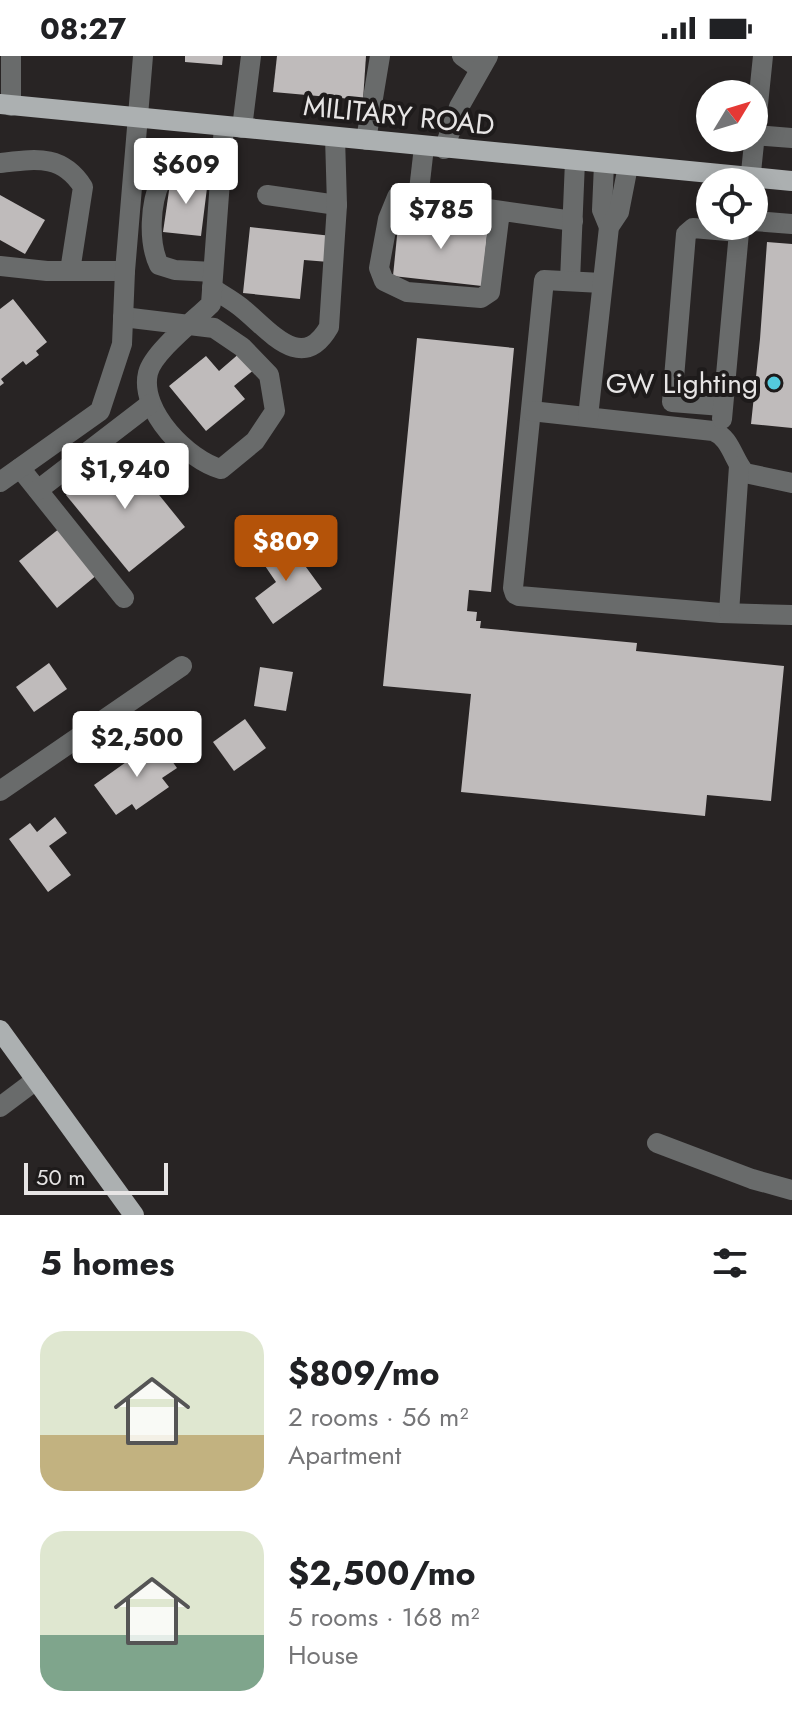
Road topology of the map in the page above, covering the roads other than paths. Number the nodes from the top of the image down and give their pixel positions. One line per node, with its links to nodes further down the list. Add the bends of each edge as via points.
1 (11, 56): 9 (street)
2 (143, 56): 10 (street)
3 (251, 56): 11 (street)
4 (380, 56): 15 (street)
5 (462, 56): 7 (street)
6 (763, 56): 8 (street)
7 (484, 62): 16 (street)
8 (760, 80)
9 (6, 105): 10 (main road, MILITARY ROAD)
10 (138, 116): 11 (main road, MILITARY ROAD); 37 (street)
11 (233, 127): 13 (main road, MILITARY ROAD); 21 (street)
12 (768, 136): 14 (street)
13 (335, 137): 15 (main road, MILITARY ROAD); 27 (street)
14 (792, 138)
15 (366, 140): 16 (main road, MILITARY ROAD)
16 (434, 148): 17 (main road, MILITARY ROAD); 26 (street)
17 (575, 161): 19 (main road, MILITARY ROAD); 29 (street)
18 (0, 163): 36 (street, via 59,163 83,187)
19 (604, 164): 20 (main road, MILITARY ROAD); 32 (street, via 602,210)
20 (628, 166): 22 (main road, MILITARY ROAD); 32 (street, via 619,212)
21 (220, 170): 38 (street); 38 (street, via 174,174 161,180 156,191 152,250 159,265)
22 (696, 174)
23 (768, 180): 24 (main road, MILITARY ROAD)
24 (792, 181)
25 (267, 195): 27 (street)
26 (418, 199): 28 (street); 28 (street, via 397,197 379,268 384,281 407,292 481,298 490,292)
27 (337, 205): 38 (street, via 329,327 322,340 302,349 283,345)
28 (500, 211): 29 (street)
29 (573, 221): 39 (street)
30 (792, 224): 31 (street)
31 (768, 225)
32 (609, 227): 40 (street)
33 (696, 228): 44 (street, via 686,234)
34 (743, 240): 46 (street)
35 (0, 266): 36 (street)
36 (70, 271): 37 (street)
37 (125, 271): 41 (street)
38 (212, 280): 42 (street, via 211,304)
39 (570, 281): 40 (street); 47 (street, via 544,280)
40 (602, 283): 48 (street)
41 (123, 317): 42 (street); 43 (street, via 122,344)
42 (189, 325): 45 (street, via 148,374); 45 (street, via 214,328 242,347 269,375 275,411 255,441 221,469 205,465 176,440)
43 (106, 394): 49 (street); 53 (street, via 100,411)
44 (672, 402): 46 (street); 50 (street)
45 (150, 404): 49 (street)
46 (722, 406): 51 (street)
47 (531, 411): 48 (street); 57 (street, via 515,594)
48 (588, 417): 50 (street)
49 (132, 419): 55 (street)
50 (671, 426): 51 (street)
51 (721, 434): 52 (street)
52 (739, 466): 54 (street, via 752,476); 57 (street)
53 (6, 477): 55 (street)
54 (792, 483)
55 (38, 490): 56 (street)
56 (124, 598)
57 (729, 613): 58 (street)
58 (792, 615)
59 (182, 666): 60 (street)
60 (0, 791)
61 (0, 1030): 62 (main road)
62 (36, 1080): 63 (street); 66 (main road)
63 (0, 1107)
64 (657, 1143): 65 (street)
65 (792, 1190)
66 (134, 1215)

